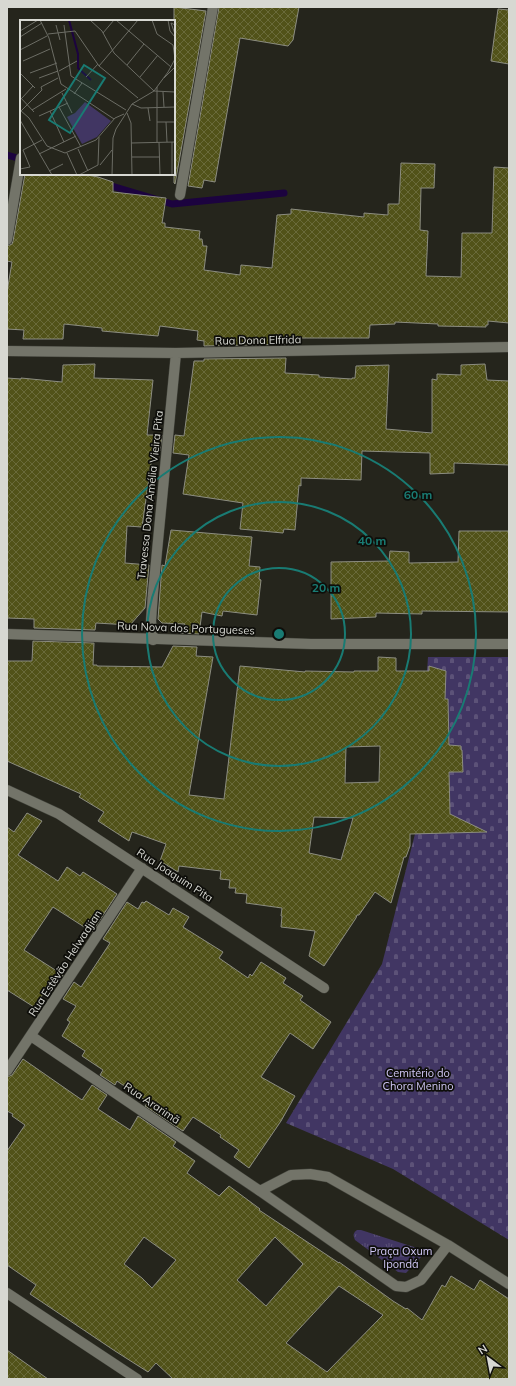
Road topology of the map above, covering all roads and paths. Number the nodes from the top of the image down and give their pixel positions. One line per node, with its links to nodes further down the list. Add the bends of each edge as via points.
1 (213, 7): 3 (street)
2 (20, 164): 4 (street)
3 (180, 195)
4 (7, 240)
5 (509, 347): 7 (street, Rua Dona Elfrida)
6 (7, 351): 7 (street, Rua Dona Elfrida)
7 (176, 353): 9 (street, Travessa Dona Amélia Vieira Pita, via 153,593)
8 (7, 634): 9 (street, Rua Nova dos Portugueses)
9 (153, 640): 10 (street, Rua Nova dos Portugueses, via 319,644)
10 (509, 644)
11 (7, 790): 12 (street, Rua Joaquim Pita, via 59,814)
12 (142, 868): 13 (street, Rua Joaquim Pita); 14 (street, Rua Estêvão Helwadjian)
13 (324, 988)
14 (31, 1036): 15 (street, Rua Estêvão Helwadjian); 16 (street, Rua Ararimã)
15 (7, 1071)
16 (260, 1191): 17 (street, via 291,1175 310,1174 328,1177); 17 (street, Rua Ararimã, via 396,1286 406,1287 422,1280)
17 (448, 1245): 18 (street)
18 (509, 1284)
19 (7, 1293): 20 (street)
20 (137, 1379)

